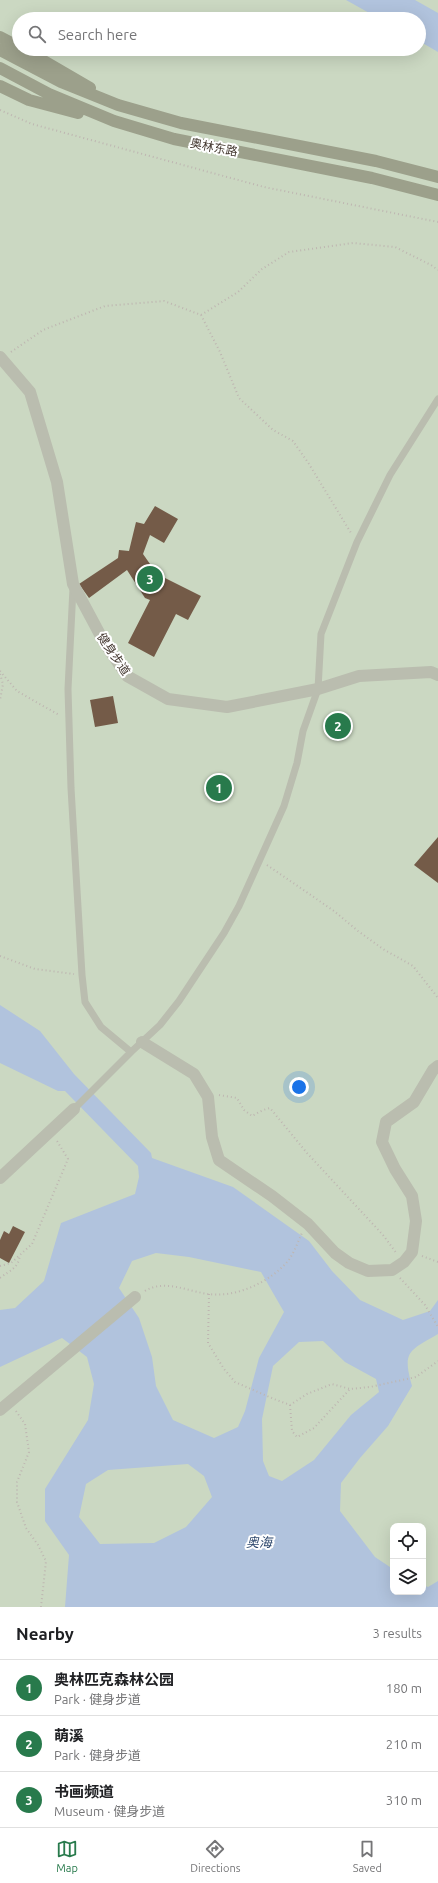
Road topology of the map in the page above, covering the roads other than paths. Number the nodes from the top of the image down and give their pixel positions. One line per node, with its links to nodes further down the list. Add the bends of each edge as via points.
1 (0, 37): 2 (main road)
2 (12, 43)
3 (0, 50): 7 (main road, 奥林东路, via 61,82)
4 (36, 56): 7 (main road)
5 (0, 68): 8 (main road, 奥林东路, via 49,94)
6 (0, 86): 8 (main road, via 29,100)
7 (118, 105): 9 (main road, 奥林东路, via 181,123 376,161)
8 (114, 121): 10 (main road, 奥林东路, via 174,139 372,178)
9 (438, 177)
10 (438, 195)
11 (1, 359): 13 (street, 健身步道, via 30,392 57,482)
12 (438, 399): 15 (lane, via 390,475 357,542 321,634)
13 (73, 584): 15 (street, 健身步道, via 104,642 127,676 168,699 226,708); 17 (lane, via 68,689 70,788 85,1002 101,1027)
14 (438, 675): 15 (street, 健身步道, via 431,672 359,676)
15 (318, 689): 16 (lane, via 303,731 297,763 284,806 239,906 179,1001 160,1026)
16 (142, 1042): 17 (lane); 18 (street, via 194,1074 208,1097 212,1137 219,1160 272,1196 335,1253 349,1263 368,1270 392,1270 412,1252 416,1221 412,1196 382,1142 386,1122 414,1102 432,1070)
17 (131, 1052): 19 (lane)
18 (438, 1066)
19 (74, 1109): 20 (street)
20 (0, 1178)
21 (135, 1297): 22 (street)
22 (0, 1410)

